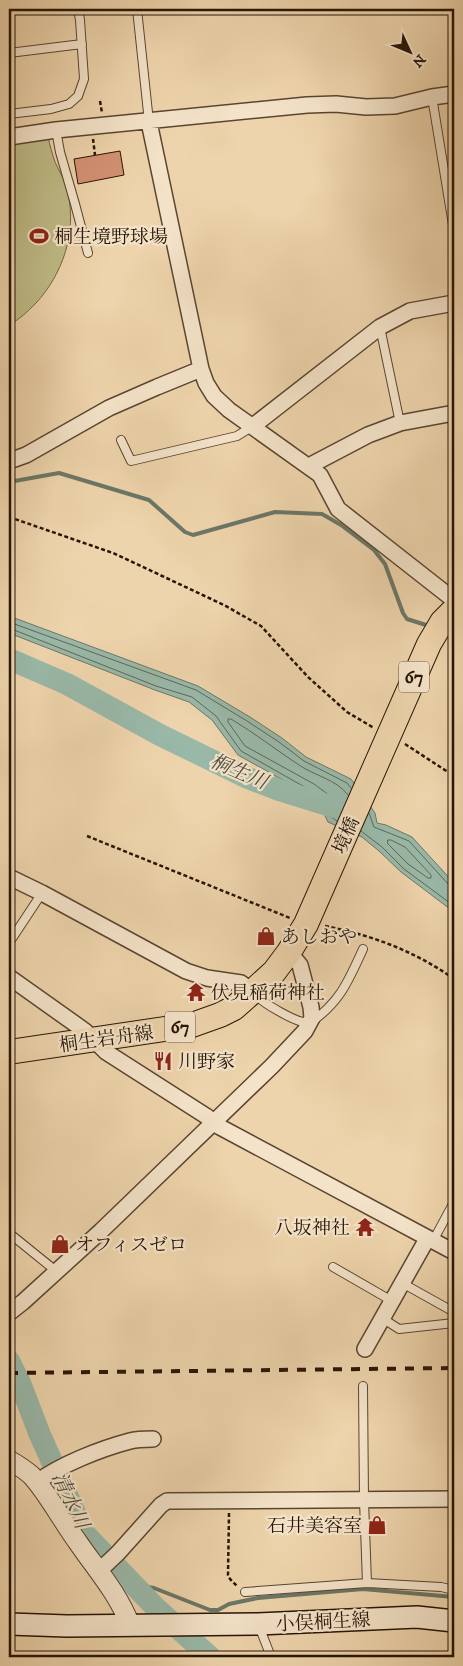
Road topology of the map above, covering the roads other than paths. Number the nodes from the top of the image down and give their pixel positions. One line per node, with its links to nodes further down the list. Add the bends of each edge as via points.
1 (78, 9): 3 (lane)
2 (137, 9): 8 (lane)
3 (82, 44): 4 (lane); 7 (lane, via 84,79 78,96 69,104 51,109)
4 (9, 53)
5 (454, 94): 6 (street)
6 (432, 97): 8 (street, via 395,106 307,105); 11 (lane)
7 (9, 114)
8 (149, 122): 9 (street); 15 (street)
9 (56, 130): 10 (street); 12 (lane)
10 (9, 137)
11 (454, 231)
12 (88, 253)
13 (454, 303): 14 (street, via 410,311)
14 (380, 326): 17 (lane); 18 (street)
15 (201, 369): 18 (street, via 214,396); 20 (street, via 109,408 26,455)
16 (454, 413): 17 (street)
17 (400, 423): 21 (street, via 368,435)
18 (253, 426): 19 (lane, via 237,436 131,461); 21 (street)
19 (121, 440)
20 (9, 461)
21 (309, 466): 22 (street, via 320,475 338,509)
22 (454, 600)
23 (454, 610): 26 (main road, 境橋 / 67, via 442,622 429,644)
24 (9, 877): 25 (street)
25 (42, 893): 27 (lane); 31 (street, via 186,970 208,978 241,983)
26 (307, 922): 29 (main road, 桐生岩舟線 / 67)
27 (9, 943)
28 (362, 949): 32 (lane, via 339,996)
29 (290, 952): 31 (main road, 桐生岩舟線 / 67); 32 (street, via 300,965 305,982 312,1008)
30 (9, 977): 33 (street)
31 (252, 991): 32 (lane, via 264,1003); 33 (main road, 桐生岩舟線 / 67, via 234,1008 192,1025)
32 (310, 1023): 35 (street, via 290,1048)
33 (94, 1040): 34 (main road, 桐生岩舟線 / 67); 35 (street, via 106,1052)
34 (9, 1052)
35 (212, 1122): 38 (street); 41 (street)
36 (454, 1202): 38 (lane)
37 (9, 1233): 41 (lane)
38 (430, 1240): 39 (street); 42 (street)
39 (454, 1252)
40 (333, 1267): 43 (lane)
41 (56, 1271): 45 (street)
42 (402, 1283): 43 (street); 44 (lane)
43 (392, 1300): 46 (street)
44 (454, 1312)
45 (9, 1313)
46 (382, 1318): 47 (lane, via 399,1328); 48 (street)
47 (454, 1323)
48 (365, 1349)
49 (363, 1386): 54 (lane)
50 (153, 1439): 52 (street, via 132,1440 99,1451)
51 (9, 1460): 52 (street)
52 (41, 1479): 55 (street, via 77,1542)
53 (454, 1499): 54 (street)
54 (364, 1500): 55 (street, via 167,1501); 56 (lane)
55 (101, 1569): 62 (street, via 122,1604)
56 (367, 1583): 57 (lane); 58 (lane)
57 (454, 1590)
58 (245, 1592)
59 (454, 1621): 61 (main road, 小俣桐生線, via 417,1617)
60 (9, 1624): 62 (main road)
61 (258, 1624): 62 (main road, 小俣桐生線); 63 (lane)
62 (130, 1625)
63 (271, 1657)

